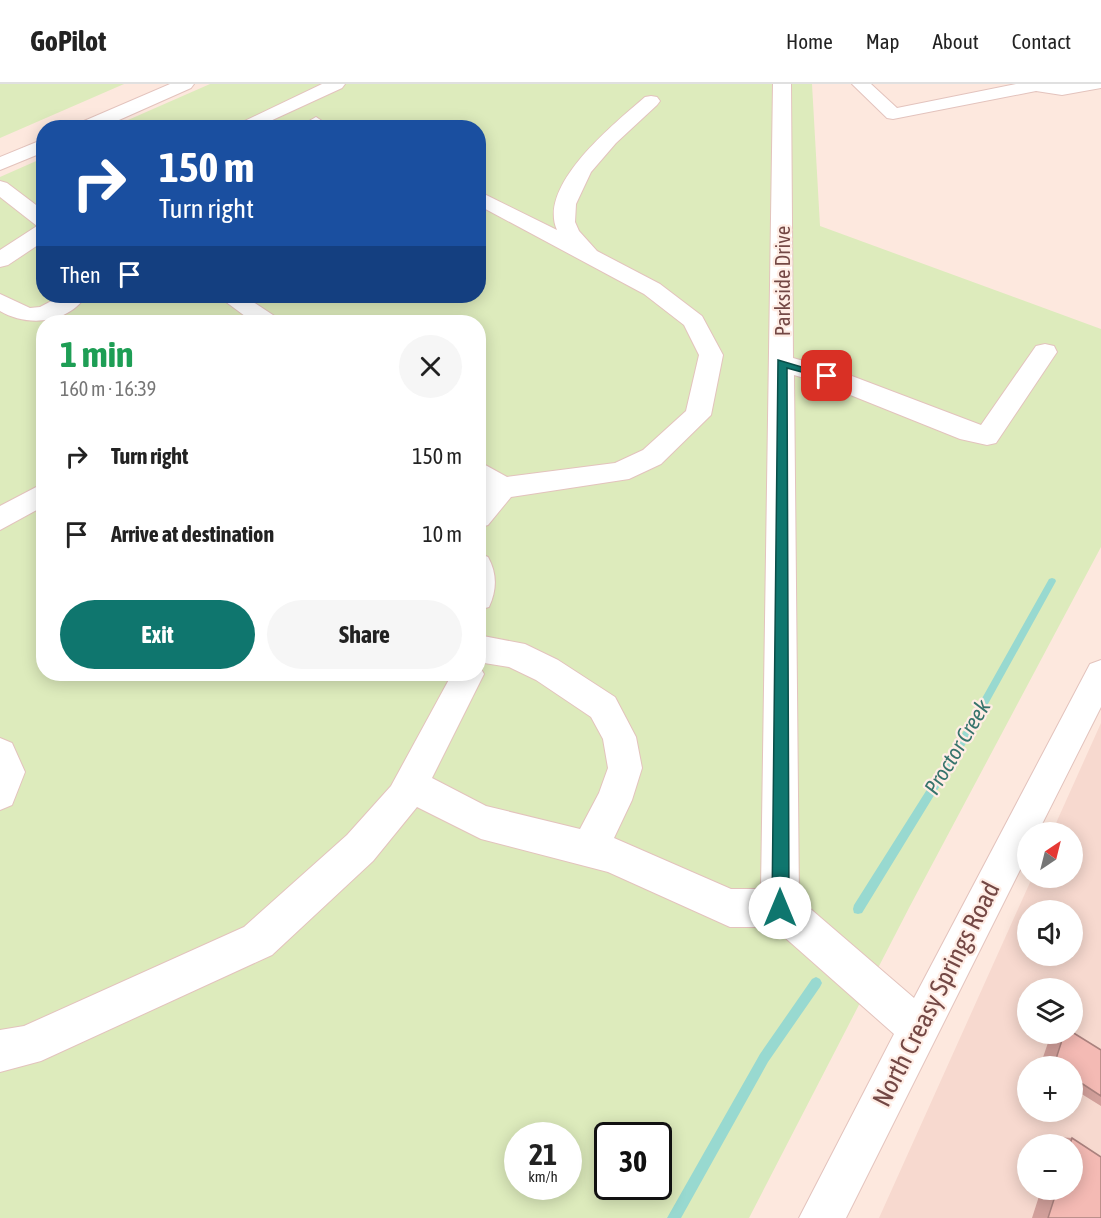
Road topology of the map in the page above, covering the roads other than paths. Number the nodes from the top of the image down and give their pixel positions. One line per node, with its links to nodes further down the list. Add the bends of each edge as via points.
1 (185, 84): 8 (street)
2 (336, 84): 9 (street)
3 (782, 84): 23 (street, Parkside Drive)
4 (861, 84): 6 (street, via 893,114)
5 (1095, 84): 6 (street, via 1062,90)
6 (1030, 85)
7 (651, 101): 16 (street, via 584,166 568,199 565,222 573,237)
8 (102, 120)
9 (257, 120)
10 (36, 148): 11 (street)
11 (0, 164)
12 (0, 187): 14 (street)
13 (486, 201): 16 (street)
14 (36, 216)
15 (36, 236): 17 (street)
16 (594, 258): 25 (street, via 652,289 694,321 711,355 698,415 652,457 620,472)
17 (0, 260)
18 (0, 300): 19 (street, via 26,316 53,312)
19 (65, 303)
20 (240, 303): 21 (street)
21 (258, 315)
22 (1045, 352): 23 (street, via 987,436)
23 (782, 363): 36 (street, Parkside Drive)
24 (486, 476): 25 (street)
25 (503, 488): 27 (street)
26 (36, 498): 28 (street)
27 (486, 508)
28 (0, 519)
29 (486, 649): 35 (street, via 514,654 547,670 603,707 619,737 625,768)
30 (1101, 674): 37 (street, North Creasy Springs Road)
31 (464, 681): 33 (street)
32 (0, 754): 34 (street, via 8,772)
33 (410, 785): 35 (street, via 482,822); 38 (street, via 360,848 258,941 26,1046)
34 (0, 794)
35 (589, 849): 36 (street, via 730,908)
36 (780, 908): 37 (street)
37 (918, 1028): 39 (street, North Creasy Springs Road)
38 (0, 1051)
39 (822, 1218)

